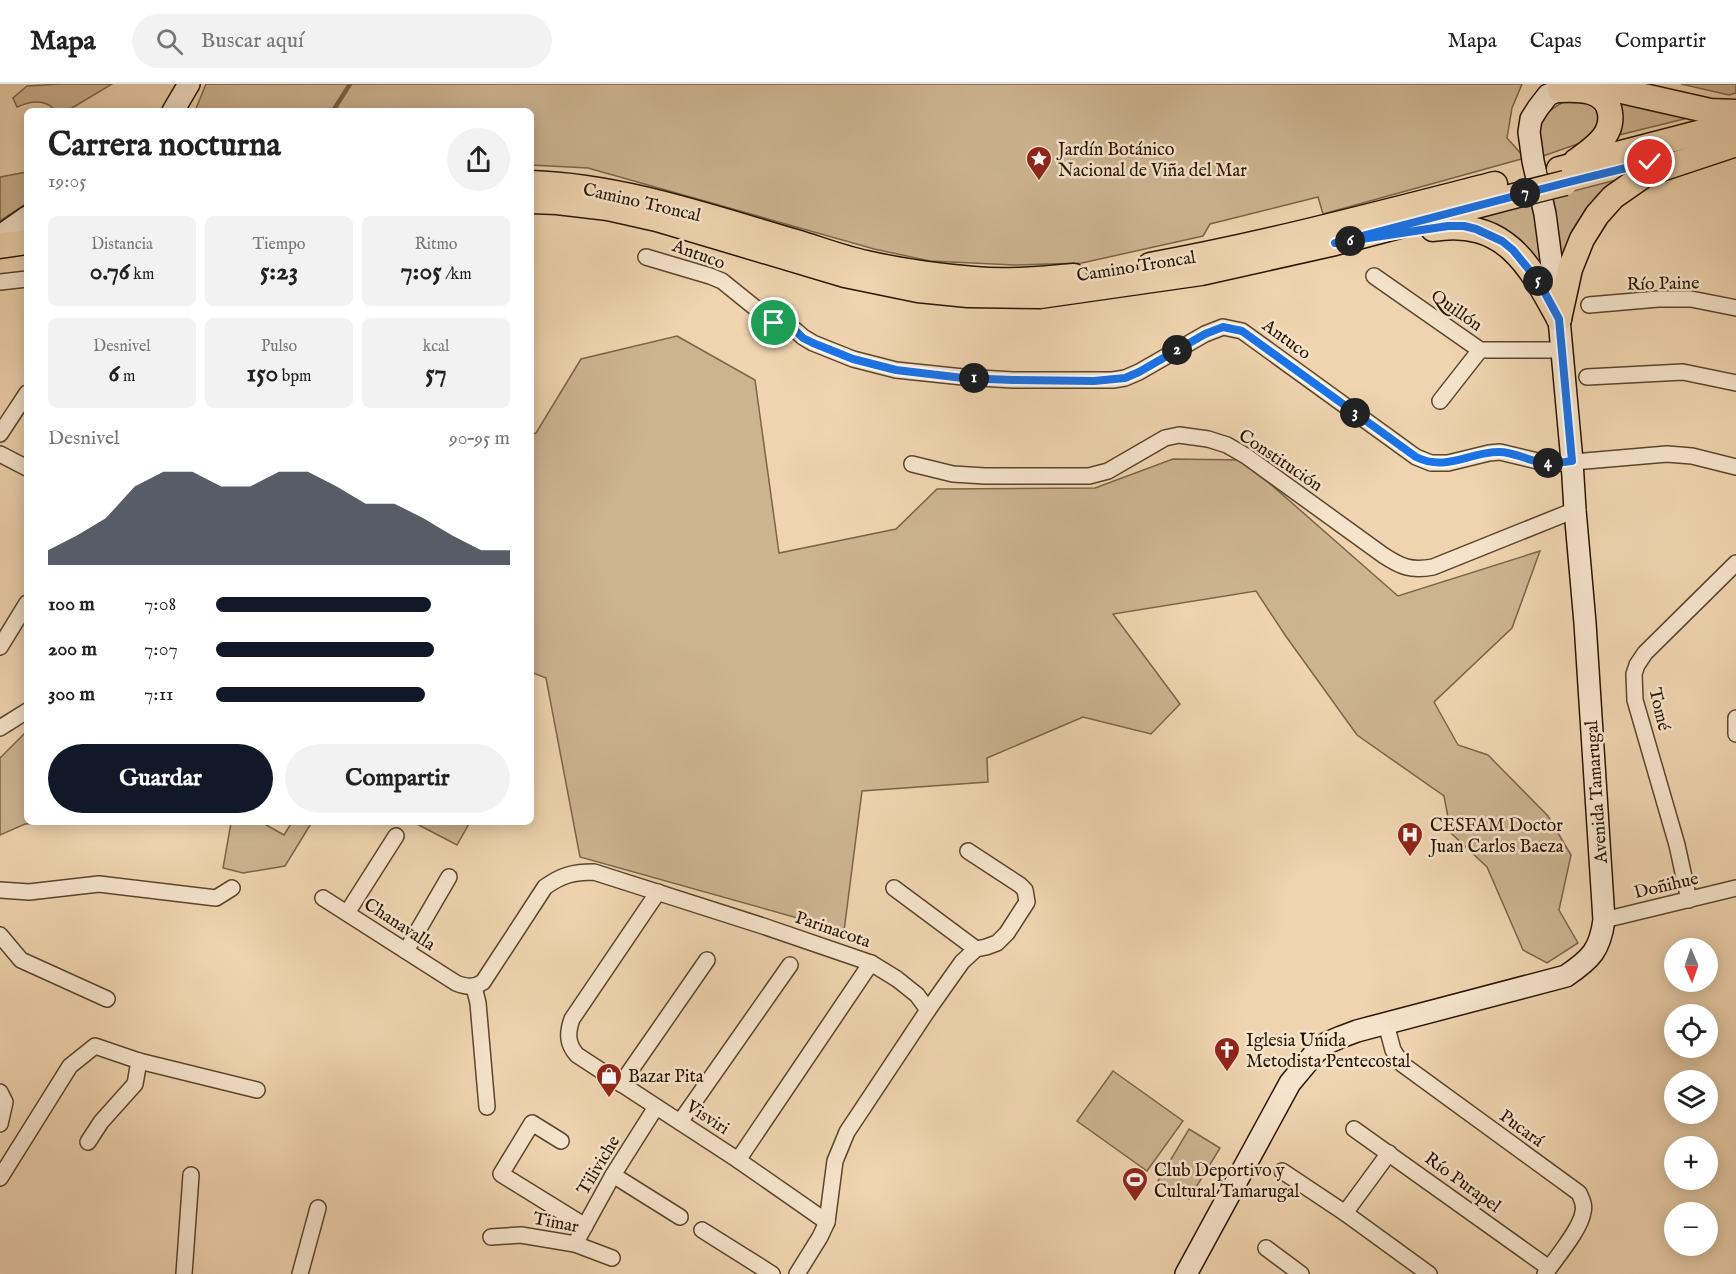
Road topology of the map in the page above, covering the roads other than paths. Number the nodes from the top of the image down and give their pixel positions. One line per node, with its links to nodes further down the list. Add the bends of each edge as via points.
1 (189, 84): 4 (street)
2 (1591, 84): 5 (main road, via 1710,111)
3 (1567, 87): 8 (main road, via 1604,99 1610,124 1600,141); 25 (street, Avenida Tamarugal, via 1548,95 1532,119 1529,132)
4 (175, 108)
5 (1736, 112)
6 (1736, 123): 8 (main road, Camino Troncal)
7 (1736, 143): 8 (main road, Camino Troncal); 25 (main road, via 1646,174 1613,197 1582,239 1570,269)
8 (1563, 173): 10 (main road, Camino Troncal)
9 (534, 183): 10 (main road, Camino Troncal, via 559,184 671,205 865,263 976,280 1043,279 1105,272 1197,256)
10 (1523, 185): 15 (main road, Camino Troncal)
11 (534, 201): 15 (main road, Camino Troncal, via 608,208 845,275 918,290 968,295 1040,296 1126,285 1201,273)
12 (24, 219): 13 (street)
13 (0, 236)
14 (24, 242): 16 (main road)
15 (1335, 243): 25 (main road, via 1448,226 1476,229 1513,250 1539,282)
16 (0, 246)
17 (646, 257): 34 (street, Antuco, via 722,281 774,323 795,330 813,343 896,370 963,378 1113,380 1139,372 1223,327 1242,331 1423,461 1448,464 1500,452 1542,463)
18 (24, 258): 19 (main road)
19 (0, 262)
20 (1374, 276): 26 (street, Quillón)
21 (24, 279): 22 (street)
22 (0, 282)
23 (1589, 305): 24 (street, Río Paine, via 1691,299)
24 (1736, 308)
25 (1559, 319): 27 (street, Avenida Tamarugal)
26 (1480, 350): 27 (street, Quillón); 31 (street)
27 (1561, 350): 34 (street, Avenida Tamarugal)
28 (1587, 376): 29 (street, via 1683,372)
29 (1736, 383)
30 (24, 398): 32 (street)
31 (1440, 401)
32 (0, 434)
33 (0, 454): 36 (street)
34 (1572, 461): 37 (street, Antuco, via 1667,454); 38 (street, Avenida Tamarugal)
35 (912, 464): 38 (street, Constitución, via 952,474 1089,476 1108,471 1165,438 1179,435 1208,439 1246,456 1399,566 1411,569 1433,567)
36 (24, 466)
37 (1736, 467)
38 (1575, 510): 57 (street, Avenida Tamarugal)
39 (1736, 563): 55 (street, Tomé, via 1645,653 1634,674 1635,700)
40 (24, 608): 41 (street)
41 (0, 647)
42 (24, 713): 44 (street)
43 (1736, 718): 45 (street)
44 (0, 728)
45 (1736, 734)
46 (396, 836): 56 (street)
47 (968, 850): 59 (street, via 1020,885 1027,896 1025,907 1002,938)
48 (449, 877): 60 (street)
49 (232, 888): 52 (street, via 216,898 99,884 29,892)
50 (894, 888): 59 (street)
51 (1736, 888): 55 (street, Doñihue)
52 (0, 890)
53 (658, 892): 62 (street, Parinacota); 64 (street, Parinacota, via 594,872 557,878 544,887 483,982); 69 (street, Visviri, via 568,1030 569,1042 577,1055)
54 (323, 898): 56 (street, Chanavalla)
55 (1689, 900): 57 (street, Doñihue)
56 (347, 913): 60 (street, Chanavalla)
57 (1604, 920): 67 (street, Avenida Tamarugal, via 1599,944 1587,961 1566,976)
58 (0, 935): 65 (street, via 21,960)
59 (976, 949): 66 (street)
60 (406, 951): 64 (street, Chanavalla, via 456,983)
61 (708, 960): 69 (street)
62 (871, 963): 66 (street, Parinacota, via 917,995); 80 (street)
63 (790, 965): 74 (street)
64 (474, 987): 72 (street)
65 (107, 999)
66 (928, 1010): 88 (street, via 840,1146)
67 (1386, 1024): 95 (street, Pucará, via 1393,1050 1402,1064 1579,1193 1583,1213); 100 (street, Avenida Tamarugal, via 1327,1043 1304,1064)
68 (139, 1060): 70 (street); 77 (street, via 135,1084 100,1122); 84 (street, via 95,1046 70,1066)
69 (621, 1084): 73 (street, Visviri)
70 (257, 1090)
71 (0, 1092): 75 (street, via 5,1102)
72 (487, 1107)
73 (656, 1107): 74 (street, Visviri); 83 (street, Tiliviche)
74 (680, 1122): 80 (street, Visviri)
75 (0, 1124)
76 (1354, 1129): 79 (street, Río Purapel)
77 (88, 1142)
78 (561, 1142): 89 (street, via 532,1123 501,1174)
79 (1389, 1153): 86 (street); 95 (street, Río Purapel)
80 (738, 1160): 88 (street, Visviri)
81 (1282, 1171): 86 (street)
82 (191, 1175): 96 (street)
83 (613, 1176): 87 (street); 89 (street, Tiliviche)
84 (0, 1178)
85 (318, 1208): 97 (street)
86 (1345, 1213): 102 (street)
87 (680, 1217)
88 (827, 1222): 99 (street)
89 (585, 1226): 92 (street, Tiliviche)
90 (702, 1230): 98 (street)
91 (490, 1237): 92 (street, Timar, via 521,1235)
92 (575, 1244): 94 (street, Timar)
93 (1266, 1248): 101 (street)
94 (612, 1258)
95 (1547, 1271)
96 (184, 1274)
97 (300, 1274)
98 (772, 1274)
99 (797, 1274)
100 (1186, 1274)
101 (1301, 1274)
102 (1429, 1274)

